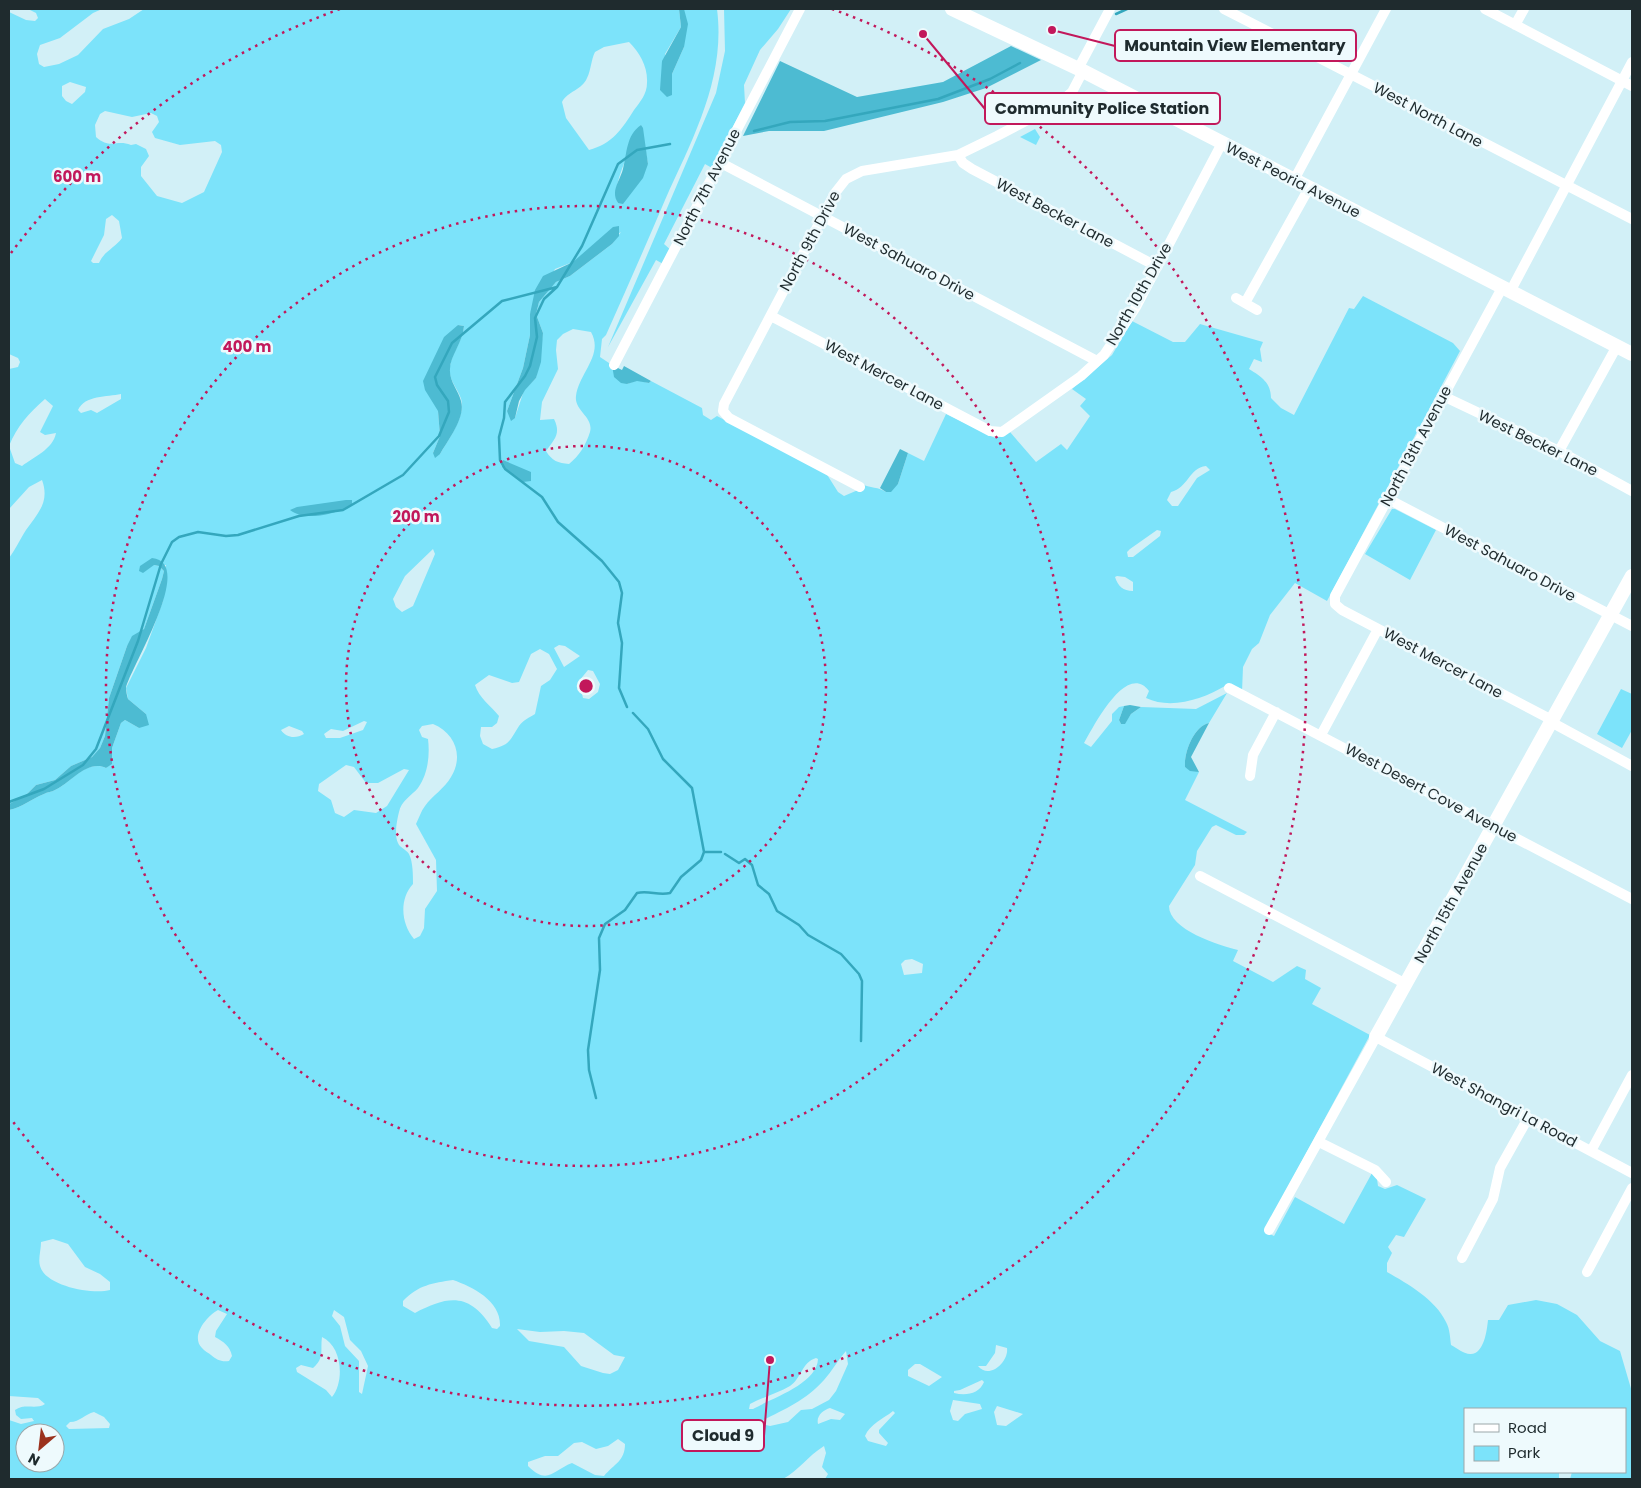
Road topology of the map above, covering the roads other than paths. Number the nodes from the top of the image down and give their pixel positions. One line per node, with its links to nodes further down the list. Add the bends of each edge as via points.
1 (800, 9): 16 (street, North 7th Avenue)
2 (952, 9): 10 (main road, West Peoria Avenue)
3 (1110, 9): 10 (street, North 9th Drive)
4 (1224, 9): 11 (street, West North Lane)
5 (1386, 9): 11 (street)
6 (1485, 9): 8 (street)
7 (1524, 9): 8 (street)
8 (1515, 25): 12 (street)
9 (1632, 62): 12 (street, North 13th Avenue)
10 (1080, 70): 14 (main road, West Peoria Avenue); 15 (street, North 9th Drive, via 1072,92 1058,104)
11 (1351, 75): 17 (street); 18 (street, West North Lane)
12 (1622, 80): 13 (street); 18 (street, North 13th Avenue)
13 (1632, 86)
14 (1222, 143): 17 (main road, West Peoria Avenue); 22 (street, North 10th Drive)
15 (958, 155): 20 (street, North 9th Drive, via 854,174 840,185); 22 (street, West Becker Lane, via 972,169)
16 (721, 163): 20 (street, West Sahuaro Drive); 31 (street, North 7th Avenue)
17 (1294, 180): 19 (main road, West Peoria Avenue)
18 (1567, 186): 21 (street, West North Lane); 23 (street, North 13th Avenue)
19 (1309, 188): 23 (main road, West Peoria Avenue); 25 (street)
20 (824, 217): 27 (street, North 9th Drive); 30 (street, West Sahuaro Drive)
21 (1632, 220)
22 (1156, 266): 30 (street, North 10th Drive, via 1125,326)
23 (1506, 290): 28 (main road, West Peoria Avenue); 32 (street, North 13th Avenue)
24 (1236, 298): 25 (street)
25 (1246, 303): 26 (street)
26 (1257, 310)
27 (771, 316): 33 (street, West Mercer Lane); 35 (street, North 9th Drive, via 723,411 729,418)
28 (1617, 346): 29 (main road, West Peoria Avenue); 34 (street)
29 (1632, 354)
30 (1097, 362): 33 (street, North 10th Drive, via 1064,389)
31 (614, 365)
32 (1443, 396): 34 (street, West Becker Lane); 37 (street, North 13th Avenue)
33 (998, 433)
34 (1559, 451): 36 (street, West Becker Lane)
35 (860, 487)
36 (1632, 491)
37 (1388, 499): 39 (street, North 13th Avenue, via 1335,596); 40 (street, West Sahuaro Drive)
38 (1632, 576): 40 (main road, North 15th Avenue)
39 (1335, 604): 42 (street, West Mercer Lane)
40 (1610, 615): 41 (street, West Sahuaro Drive); 45 (main road, North 15th Avenue)
41 (1632, 626)
42 (1378, 629): 45 (street, West Mercer Lane); 46 (street)
43 (1228, 688): 44 (street, West Desert Cove Avenue)
44 (1276, 712): 46 (street, West Desert Cove Avenue); 48 (street, via 1253,755)
45 (1552, 721): 47 (street, West Mercer Lane); 49 (main road, North 15th Avenue)
46 (1320, 735): 49 (street, West Desert Cove Avenue)
47 (1632, 766)
48 (1250, 776)
49 (1494, 826): 51 (street, West Desert Cove Avenue); 52 (main road, North 15th Avenue)
50 (1200, 876): 52 (street)
51 (1632, 899)
52 (1406, 984): 53 (main road, North 15th Avenue)
53 (1376, 1037): 55 (street, West Shangri La Road); 56 (street, North 15th Avenue)
54 (1632, 1075): 57 (street)
55 (1528, 1118): 57 (street, West Shangri La Road); 62 (street, via 1500,1168 1493,1199)
56 (1319, 1142): 59 (street, via 1375,1170); 61 (street, North 15th Avenue)
57 (1591, 1150): 58 (street, West Shangri La Road)
58 (1632, 1173)
59 (1386, 1182)
60 (1632, 1188): 63 (street)
61 (1269, 1230)
62 (1462, 1258)
63 (1587, 1272)

